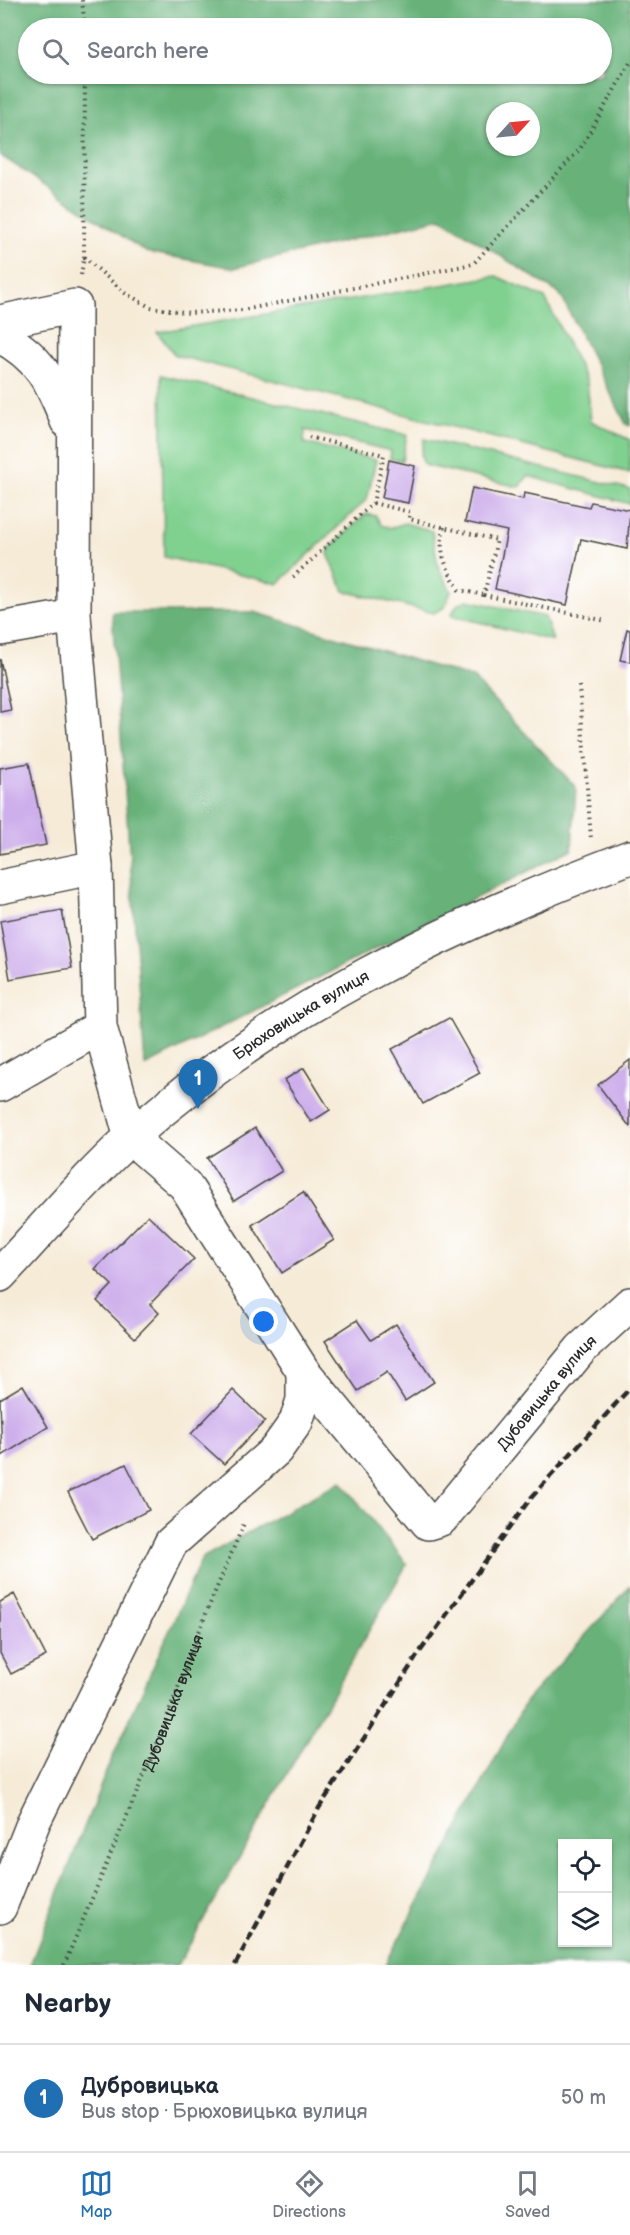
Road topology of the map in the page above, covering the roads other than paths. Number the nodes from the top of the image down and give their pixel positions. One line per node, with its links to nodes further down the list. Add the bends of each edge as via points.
1 (0, 322): 3 (street, via 75,306)
2 (0, 336): 3 (street, via 35,360 52,382)
3 (73, 436): 4 (street)
4 (74, 616): 5 (street); 7 (street)
5 (0, 629)
6 (630, 857): 11 (street, Брюховицька вулиця, via 459,929 359,977 230,1058)
7 (96, 867): 8 (street); 9 (street)
8 (0, 887)
9 (100, 1027): 10 (street); 11 (street)
10 (0, 1085)
11 (131, 1138): 12 (street, Брюховицька вулиця); 14 (street, Дубовицька вулиця, via 185,1185)
12 (0, 1275)
13 (630, 1304): 14 (street, Дубовицька вулиця, via 581,1349 441,1519 428,1523)
14 (303, 1371): 15 (street, via 303,1400 296,1422 276,1450 171,1543 34,1821)
15 (0, 1907)

